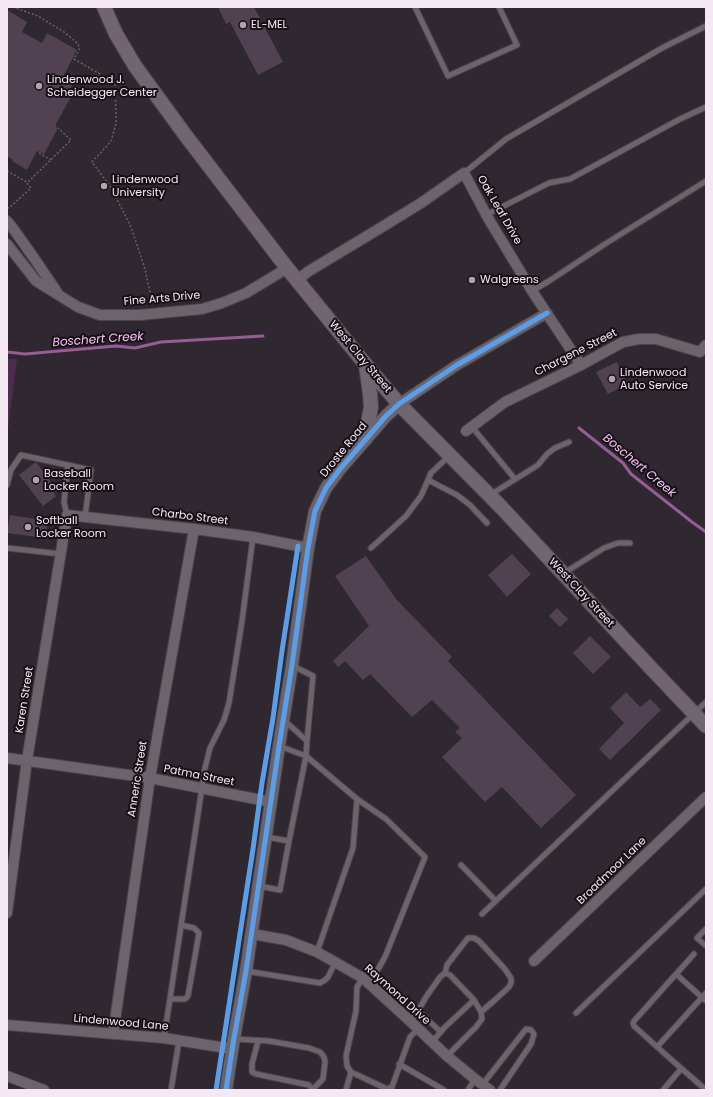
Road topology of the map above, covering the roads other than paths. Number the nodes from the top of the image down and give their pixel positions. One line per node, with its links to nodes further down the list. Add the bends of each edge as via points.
1 (104, 7): 11 (main road, West Clay Street, via 135,66)
2 (415, 7): 3 (lane, via 448,76 517,45)
3 (499, 7)
4 (706, 26): 6 (lane, via 662,48 506,139)
5 (706, 107): 8 (lane, via 570,179 549,183)
6 (464, 174): 8 (street, Oak Leaf Drive); 12 (street, Oak Leaf Drive)
7 (706, 181): 13 (lane)
8 (486, 215): 13 (street, Oak Leaf Drive)
9 (7, 221): 14 (street, Fine Arts Drive)
10 (7, 244): 14 (street, Fine Arts Drive, via 36,281)
11 (287, 268): 12 (main road, West Clay Street); 14 (street, Fine Arts Drive, via 246,293 202,309 140,315 100,315 78,307)
12 (297, 280): 17 (main road, West Clay Street)
13 (532, 291): 15 (street, Oak Leaf Drive)
14 (59, 295)
15 (547, 313): 18 (street, Oak Leaf Drive); 19 (street, Droste Road, via 457,365)
16 (704, 352): 18 (street, Chargene Street, via 656,339 639,339 623,342)
17 (366, 365): 19 (main road, West Clay Street); 21 (main road, via 371,408)
18 (581, 365): 20 (street, Chargene Street, via 505,402)
19 (399, 404): 21 (street, Droste Road); 23 (main road, West Clay Street)
20 (469, 429): 25 (lane)
21 (365, 439): 36 (street, Droste Road, via 326,488 315,511)
22 (569, 442): 25 (lane, via 555,448 538,465)
23 (449, 455): 26 (lane, via 431,473); 28 (main road, West Clay Street)
24 (68, 465): 27 (lane, via 21,455 11,470); 29 (lane, via 64,502); 30 (lane, via 91,470)
25 (515, 479): 28 (lane)
26 (428, 480): 31 (lane, via 470,504); 37 (lane, via 421,496 406,516)
27 (7, 486)
28 (489, 496): 39 (main road, West Clay Street)
29 (68, 515): 30 (street, Charbo Street); 38 (street, Karen Street)
30 (86, 517): 32 (street, Charbo Street)
31 (487, 523)
32 (194, 529): 33 (street, Charbo Street); 50 (street, Anneric Street)
33 (253, 537): 36 (street, Charbo Street); 51 (lane, via 229,703 208,755)
34 (630, 543): 39 (lane, via 618,542 604,548)
35 (7, 548): 38 (lane)
36 (308, 548): 40 (street, Droste Road)
37 (372, 548)
38 (61, 554): 49 (street, Karen Street)
39 (563, 574): 42 (main road, West Clay Street)
40 (292, 666): 43 (street, Droste Road); 45 (lane, via 313,676)
41 (706, 702): 42 (lane)
42 (694, 713): 44 (main road, West Clay Street); 60 (lane)
43 (283, 719): 45 (lane); 46 (street, Droste Road)
44 (706, 726)
45 (307, 741): 47 (lane)
46 (279, 746): 47 (lane); 54 (street, Droste Road)
47 (306, 756): 53 (lane); 56 (lane)
48 (7, 758): 49 (street, Patma Street)
49 (27, 760): 50 (street, Patma Street); 61 (street, Karen Street)
50 (150, 778): 51 (street, Patma Street); 85 (street, Anneric Street)
51 (202, 788): 54 (street, Patma Street); 63 (lane)
52 (706, 797): 70 (street, Broadmoor Lane)
53 (358, 799): 67 (lane, via 353,848); 74 (lane, via 386,819 425,857 385,957)
54 (271, 802): 55 (street, Droste Road)
55 (266, 837): 56 (lane); 58 (street, Droste Road)
56 (289, 841): 58 (lane, via 280,890)
57 (461, 865): 60 (lane)
58 (259, 886): 65 (street, Droste Road)
59 (706, 889): 80 (lane)
60 (496, 901): 62 (lane)
61 (7, 913)
62 (482, 914)
63 (181, 925): 76 (lane); 76 (lane, via 194,928 199,933 188,996 185,1000)
64 (706, 929): 66 (lane, via 697,938)
65 (252, 934): 67 (street, Raymond Drive, via 286,940); 71 (street, Droste Road)
66 (706, 946)
67 (317, 952): 69 (street, Raymond Drive)
68 (694, 954): 73 (lane)
69 (336, 961): 71 (lane, via 328,977 320,983); 74 (street, Raymond Drive)
70 (534, 961)
71 (246, 971): 90 (street, Droste Road)
72 (445, 974): 77 (lane, via 450,975); 78 (lane, via 440,977); 79 (lane, via 447,965 468,938 474,938 479,942 504,968 511,978 509,987)
73 (676, 974): 75 (lane); 91 (lane, via 634,1021 634,1026)
74 (366, 981): 81 (street, Raymond Drive); 95 (lane, via 357,987 356,1011 346,1056 347,1066)
75 (705, 997): 91 (lane)
76 (170, 999): 86 (lane)
77 (474, 1000): 79 (lane); 84 (lane)
78 (418, 1011): 81 (lane); 84 (lane)
79 (481, 1012): 92 (lane, via 482,1019 476,1027)
80 (576, 1013)
81 (410, 1020): 83 (street, Raymond Drive)
82 (7, 1025): 85 (street, Lindenwood Lane)
83 (418, 1029): 89 (street, Raymond Drive); 93 (lane, via 410,1037)
84 (441, 1032): 89 (lane)
85 (113, 1034): 86 (street, Lindenwood Lane)
86 (164, 1038): 87 (street, Lindenwood Lane)
87 (179, 1041): 90 (street, Lindenwood Lane); 100 (lane)
88 (258, 1041): 90 (lane); 102 (lane, via 252,1072 309,1085); 102 (lane, via 309,1048 320,1052 325,1062 323,1079)
89 (432, 1042): 92 (street, Raymond Drive)
90 (233, 1044): 101 (street, Droste Road)
91 (657, 1048): 94 (lane)
92 (447, 1056): 97 (street, Raymond Drive)
93 (399, 1064): 98 (lane); 105 (lane)
94 (681, 1069): 108 (lane); 109 (lane)
95 (351, 1072): 98 (lane, via 387,1089); 103 (lane)
96 (7, 1076): 99 (street)
97 (482, 1085): 106 (lane); 107 (lane, via 526,1029 531,1030 534,1034 533,1040)
98 (392, 1087): 104 (lane)
99 (44, 1090)
100 (171, 1090)
101 (226, 1090)
102 (312, 1090)
103 (346, 1090)
104 (397, 1090)
105 (444, 1090)
106 (468, 1090)
107 (500, 1090)
108 (663, 1090)
109 (706, 1090)

